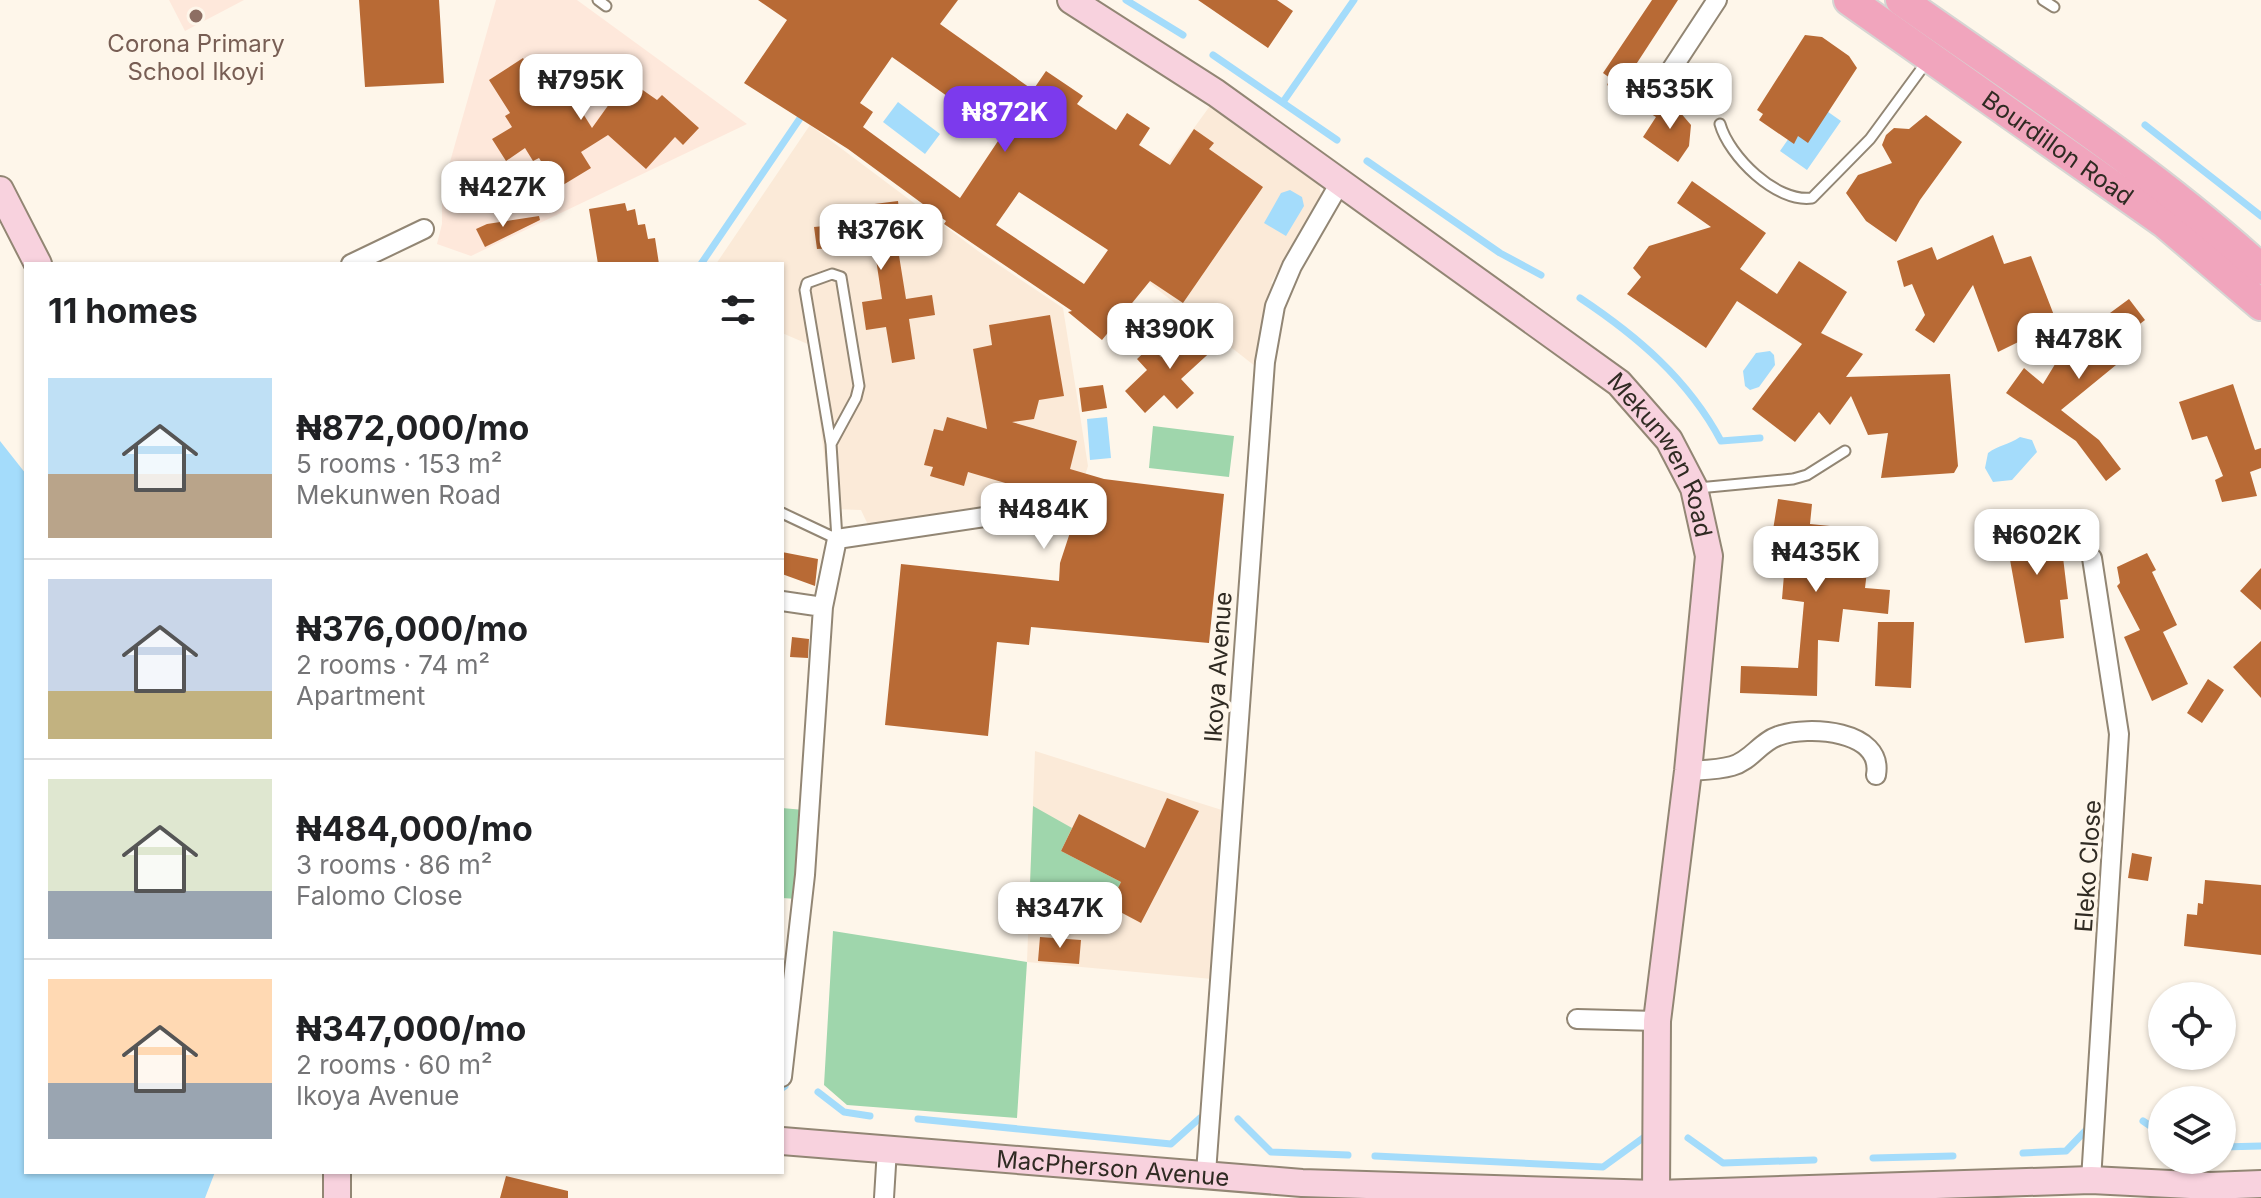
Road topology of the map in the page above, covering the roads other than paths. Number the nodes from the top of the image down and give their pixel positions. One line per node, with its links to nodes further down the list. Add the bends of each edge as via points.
1 (1071, 0): 10 (street, Mekunwen Road)
2 (1717, 0): 8 (street)
3 (1849, 0): 6 (main road, Bourdillon Road)
4 (2043, 0): 5 (lane)
5 (2054, 7)
6 (1911, 12): 7 (main road, Bourdillon Road); 15 (main road, Bourdillon Road, via 2043,99)
7 (1930, 57): 9 (lane, via 1870,139 1812,198 1785,191 1747,168); 16 (main road, Bourdillon Road, via 2165,223)
8 (1650, 102)
9 (1720, 124)
10 (1341, 181): 19 (street, Mekunwen Road, via 1619,383 1669,440); 33 (street, Ikoya Avenue, via 1275,306 1265,362)
11 (0, 190): 13 (street)
12 (424, 229): 14 (street)
13 (37, 262)
14 (355, 262)
15 (2261, 269)
16 (2261, 305)
17 (831, 444): 17 (lane, via 859,386 841,277 832,274 807,283 805,290); 22 (lane)
18 (1845, 451): 19 (lane, via 1793,479)
19 (1694, 488): 26 (street, Mekunwen Road, via 1709,556)
20 (784, 514): 22 (lane)
21 (991, 516): 22 (street)
22 (837, 539): 25 (street)
23 (2092, 558): 35 (street, Eleko Close, via 2107,638 2119,763)
24 (784, 601): 25 (street)
25 (823, 607): 30 (street, via 805,875)
26 (1688, 771): 27 (street, via 1732,766 1775,737 1820,730 1866,745 1875,756); 29 (street, Mekunwen Road)
27 (1876, 775)
28 (1577, 1019): 29 (street)
29 (1657, 1021): 39 (street, Mekunwen Road)
30 (784, 1059)
31 (784, 1141): 32 (street, MacPherson Avenue)
32 (887, 1149): 33 (street, MacPherson Avenue); 42 (street)
33 (1206, 1173): 37 (street, MacPherson Avenue)
34 (337, 1174): 41 (street)
35 (2091, 1180): 38 (street, MacPherson Avenue); 40 (street, MacPherson Avenue)
36 (2261, 1184): 38 (street, MacPherson Avenue)
37 (1301, 1190): 39 (street, MacPherson Avenue)
38 (2210, 1192)
39 (1656, 1194): 40 (street, MacPherson Avenue)
40 (1772, 1194)
41 (337, 1198)
42 (884, 1198)

